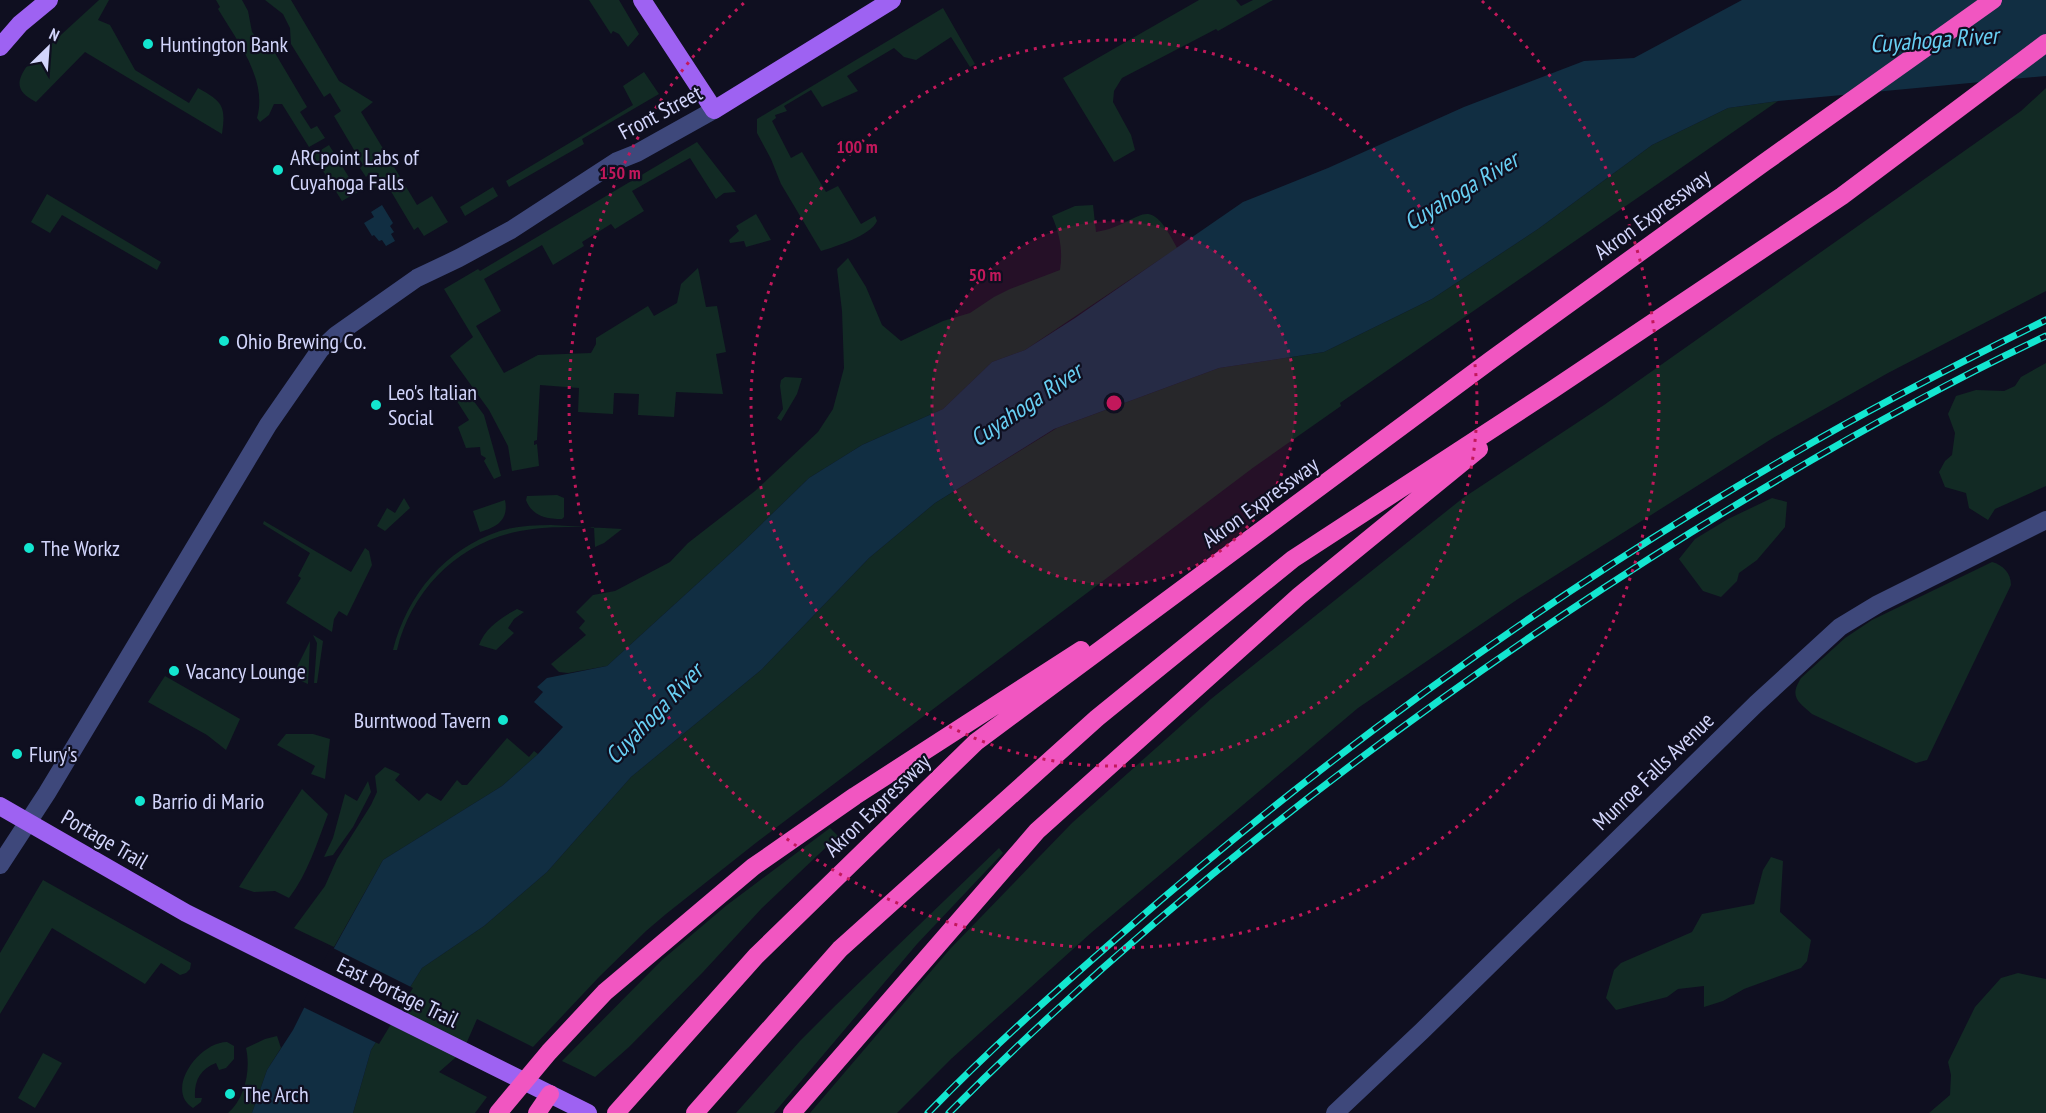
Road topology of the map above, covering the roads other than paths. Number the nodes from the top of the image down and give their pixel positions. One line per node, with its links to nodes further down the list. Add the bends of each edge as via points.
1 (49, 0): 6 (main road)
2 (642, 0): 7 (main road)
3 (892, 0): 7 (main road, Front Street)
4 (1993, 0): 10 (highway, Akron Expressway, via 1491,360)
5 (2046, 43): 8 (highway, via 1842,196)
6 (0, 47)
7 (714, 111): 12 (street, Front Street, via 617,162 511,230 417,278 320,350 268,425)
8 (1552, 390): 20 (highway, via 1293,559 1097,718 840,949); 21 (highway, via 1299,596 1037,831)
9 (2046, 520): 22 (street, Munroe Falls Avenue, via 1840,627)
10 (1231, 553): 16 (highway, via 855,796 753,867 605,992); 19 (highway, Akron Expressway, via 976,742 756,956)
11 (0, 806): 12 (main road, Portage Trail)
12 (29, 823): 13 (street); 14 (main road, Portage Trail)
13 (0, 865)
14 (186, 913): 15 (main road, East Portage Trail)
15 (550, 1094): 17 (highway); 18 (main road, East Portage Trail)
16 (498, 1113)
17 (537, 1113)
18 (588, 1113)
19 (616, 1113)
20 (695, 1113)
21 (792, 1113)
22 (1335, 1113)

